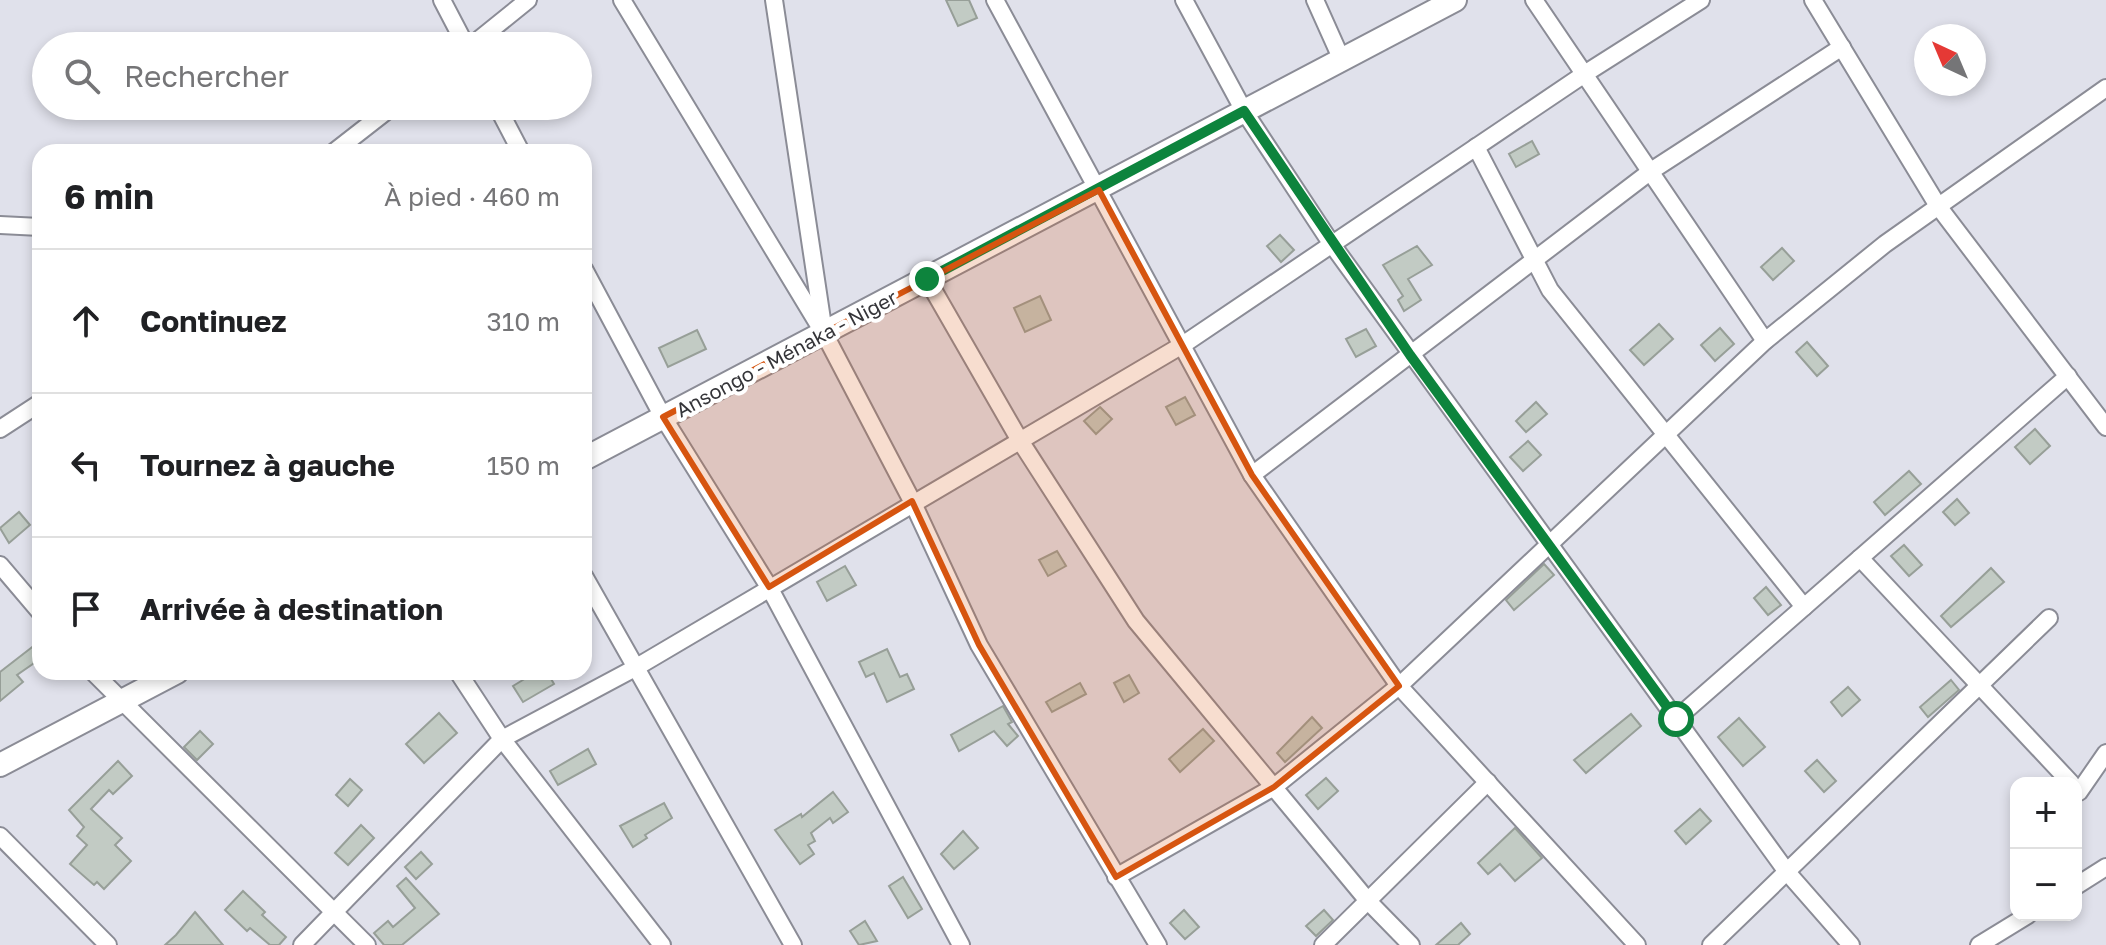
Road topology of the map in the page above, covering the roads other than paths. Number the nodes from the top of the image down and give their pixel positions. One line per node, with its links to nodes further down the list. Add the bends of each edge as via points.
1 (442, 0): 12 (street)
2 (528, 0): 13 (street)
3 (622, 0): 33 (street)
4 (774, 0): 33 (street)
5 (995, 0): 25 (street)
6 (1184, 0): 18 (street)
7 (1315, 0): 15 (street)
8 (1455, 0): 15 (main road, Ansongo - Ménaka - Niger)
9 (1534, 0): 16 (street)
10 (1701, 0): 16 (street)
11 (1813, 0): 14 (street)
12 (460, 32)
13 (486, 32)
14 (1842, 47): 24 (street); 26 (street)
15 (1341, 58): 18 (main road, Ansongo - Ménaka - Niger)
16 (1586, 73): 23 (street); 24 (street)
17 (2106, 88): 26 (street)
18 (1244, 111): 25 (main road, Ansongo - Ménaka - Niger); 29 (street)
19 (375, 120): 21 (street)
20 (504, 120): 22 (street)
21 (344, 144)
22 (517, 144)
23 (1476, 147): 29 (street); 30 (street)
24 (1651, 171): 30 (street); 34 (street)
25 (1099, 190): 31 (main road, Ansongo - Ménaka - Niger); 35 (street)
26 (1938, 206): 34 (street); 37 (street)
27 (0, 225): 28 (street)
28 (32, 227)
29 (1331, 243): 35 (street); 36 (street)
30 (1535, 259): 36 (street); 42 (street, via 1550,290)
31 (927, 279): 33 (main road, Ansongo - Ménaka - Niger); 43 (street)
32 (592, 284): 39 (street)
33 (824, 333): 39 (main road, Ansongo - Ménaka - Niger); 46 (street)
34 (1765, 341): 42 (street)
35 (1184, 344): 43 (street); 45 (street)
36 (1410, 355): 45 (street); 47 (street)
37 (2068, 376): 40 (street); 48 (street)
38 (32, 408): 41 (street)
39 (663, 417): 44 (main road, Ansongo - Ménaka - Niger); 50 (street)
40 (2106, 427)
41 (0, 429)
42 (1664, 435): 47 (street); 53 (street)
43 (1019, 439): 46 (street); 68 (street, via 1136,621)
44 (592, 455)
45 (1252, 475): 59 (street)
46 (912, 501): 50 (street); 73 (street, via 979,645)
47 (1547, 543): 59 (street); 62 (street)
48 (1860, 558): 53 (street); 60 (street)
49 (0, 565): 52 (street)
50 (769, 587): 55 (street); 83 (street)
51 (592, 590): 55 (street)
52 (32, 603)
53 (1804, 607): 62 (street)
54 (2049, 618): 60 (street)
55 (635, 668): 63 (street); 82 (street)
56 (100, 680): 61 (street)
57 (162, 680): 61 (main road)
58 (463, 680): 63 (street)
59 (1399, 686): 67 (street); 68 (street)
60 (1979, 686): 66 (street); 72 (street)
61 (119, 702): 65 (main road); 76 (street)
62 (1676, 719): 72 (street)
63 (502, 739): 76 (street); 81 (street)
64 (2106, 753): 69 (street)
65 (0, 765)
66 (2065, 777)
67 (1488, 782): 75 (street); 87 (street)
68 (1274, 787): 73 (street); 75 (street)
69 (2082, 788)
70 (0, 836): 78 (street)
71 (2106, 867): 74 (street)
72 (1787, 872): 88 (street); 89 (street)
73 (1116, 877): 84 (street)
74 (2082, 882)
75 (1368, 901): 85 (street); 86 (street)
76 (335, 913): 79 (street); 80 (street)
77 (2018, 921): 90 (street)
78 (108, 945)
79 (302, 945)
80 (367, 945)
81 (662, 945)
82 (793, 945)
83 (961, 945)
84 (1158, 945)
85 (1323, 945)
86 (1411, 945)
87 (1637, 945)
88 (1711, 945)
89 (1851, 945)
90 (1979, 945)

